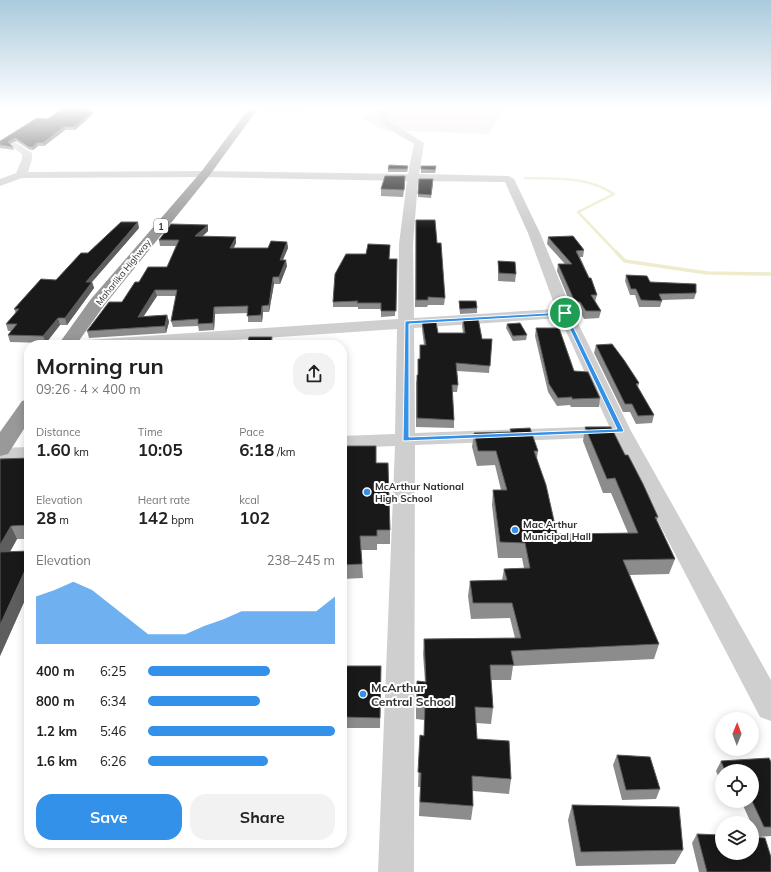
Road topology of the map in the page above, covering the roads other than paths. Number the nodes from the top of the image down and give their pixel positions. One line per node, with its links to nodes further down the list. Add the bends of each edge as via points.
1 (18, 148): 5 (street, via 27,153)
2 (225, 148): 4 (highway, Maharlika Highway / 1)
3 (417, 148): 6 (street)
4 (205, 174): 5 (street); 6 (street); 10 (highway, Maharlika Highway / 1, via 101,298)
5 (21, 175): 7 (street)
6 (413, 177): 8 (street, via 509,180 534,233); 9 (street, via 406,244)
7 (0, 183)
8 (565, 313): 9 (street); 13 (street)
9 (406, 322): 11 (street); 14 (street)
10 (71, 340)
11 (156, 340)
12 (24, 413): 16 (highway)
13 (621, 431): 14 (street); 19 (street)
14 (405, 439): 15 (street); 20 (street)
15 (347, 442)
16 (0, 449)
17 (24, 453): 18 (street)
18 (0, 454)
19 (771, 708)
20 (396, 872)

